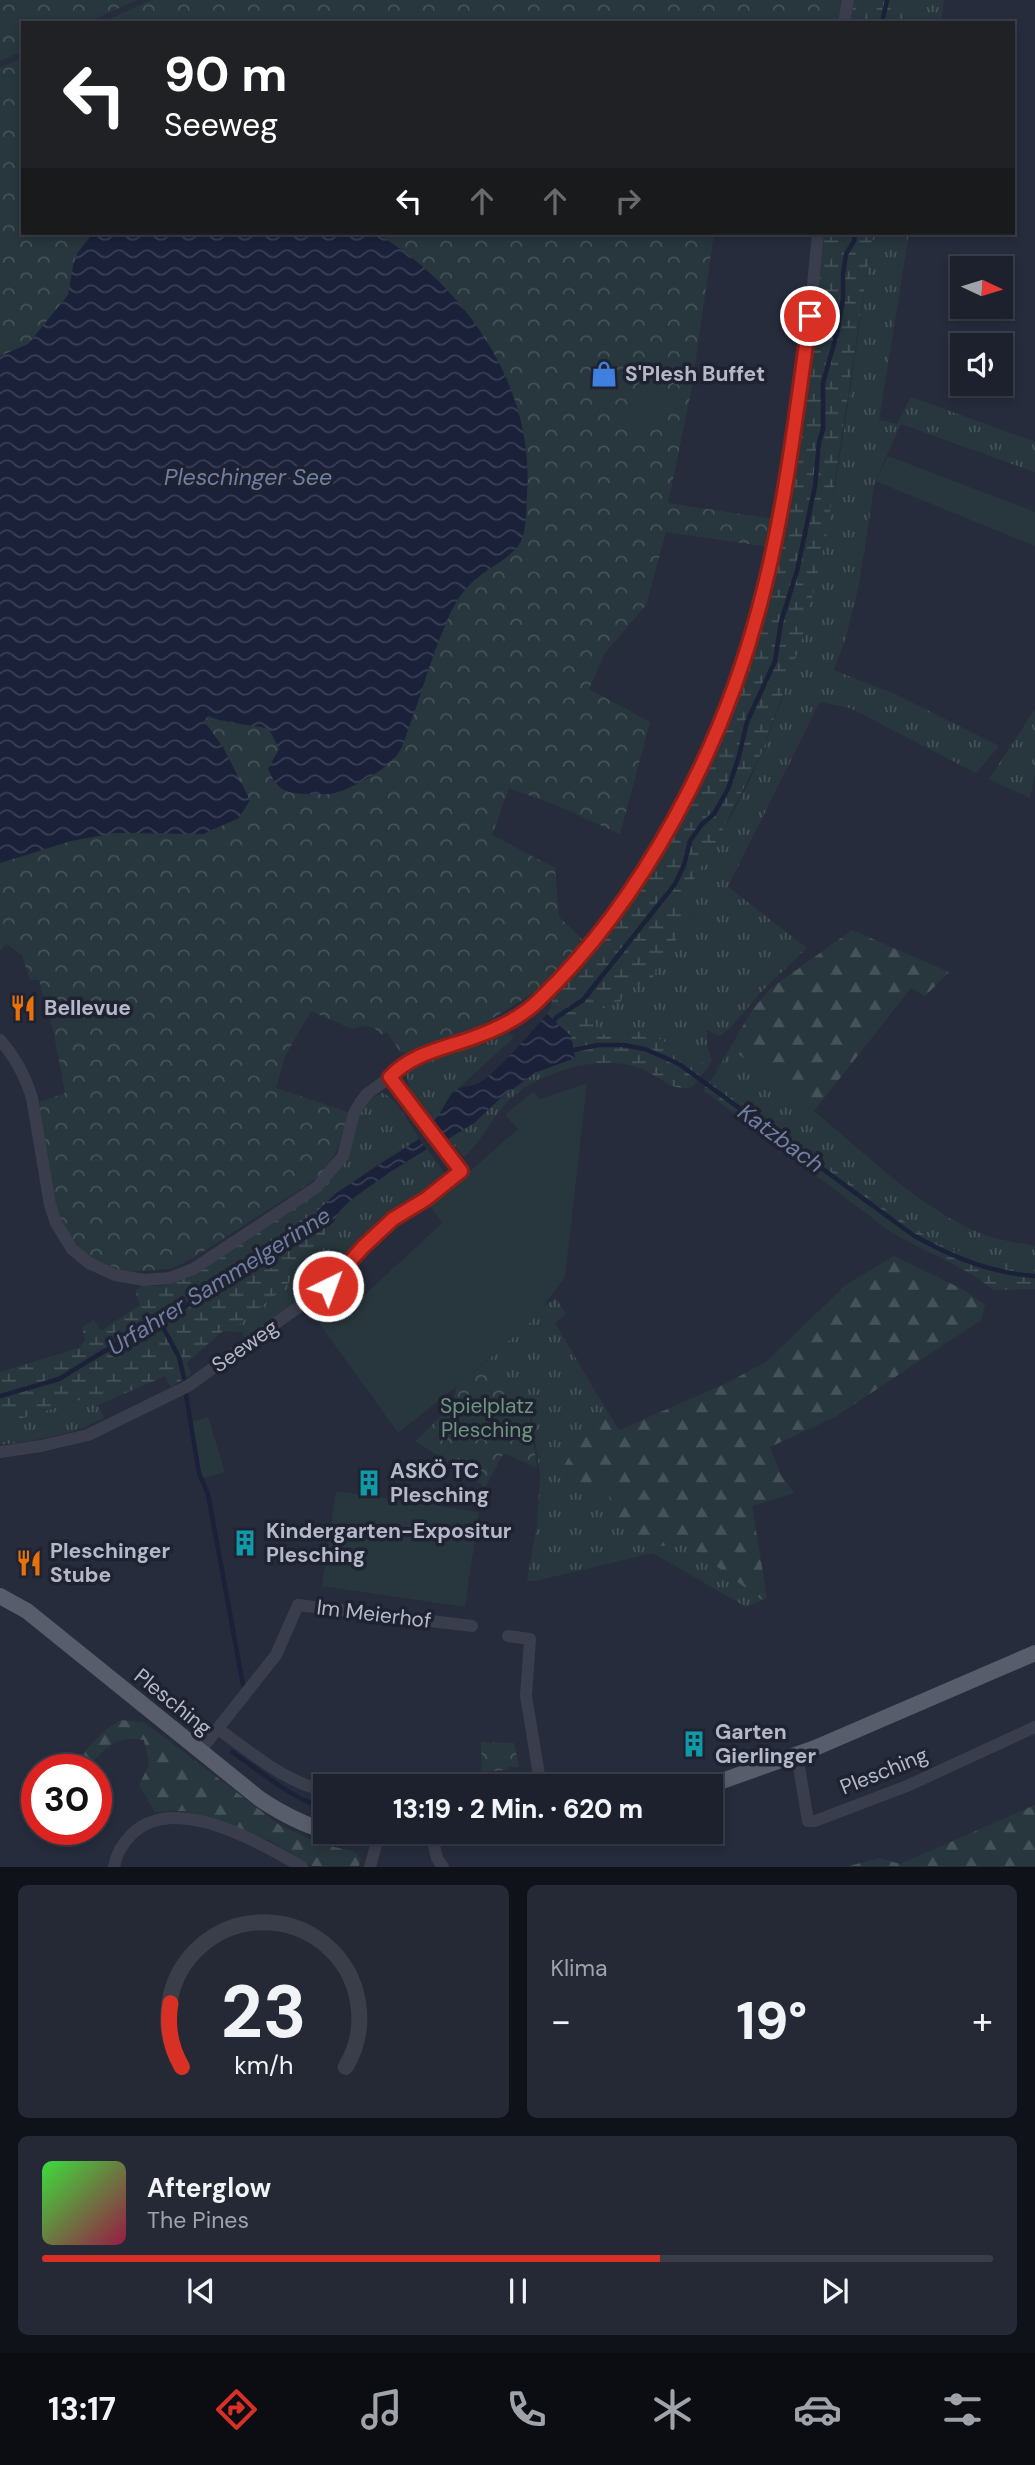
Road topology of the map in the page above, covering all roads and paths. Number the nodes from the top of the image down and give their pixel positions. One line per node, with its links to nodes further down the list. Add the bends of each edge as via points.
1 (848, 0): 2 (street)
2 (844, 21)
3 (818, 235): 5 (street, via 788,459 760,608 716,734 682,803 618,907 537,1003 487,1032 405,1062)
4 (0, 1040): 5 (street, via 27,1081 50,1205 62,1235 89,1263 131,1279 163,1279 193,1269 317,1187 343,1156 360,1103)
5 (390, 1077): 6 (street, Seeweg, via 461,1171 393,1219 328,1286 188,1386 88,1435)
6 (0, 1451)
7 (0, 1596): 13 (main road, Plesching, via 34,1617)
8 (472, 1626): 12 (street, Im Meierhof, via 298,1605 276,1655)
9 (508, 1636): 15 (street, via 530,1639 526,1696)
10 (1035, 1653): 14 (main road)
11 (1035, 1727): 14 (street, Plesching, via 907,1786 815,1821 808,1821)
12 (218, 1729): 13 (street, Im Meierhof); 17 (street, via 282,1774)
13 (200, 1751): 18 (main road, Plesching, via 260,1799)
14 (797, 1755): 16 (main road)
15 (539, 1774)
16 (723, 1781)
17 (313, 1788)
18 (313, 1828)
19 (376, 1844): 23 (street)
20 (435, 1844): 24 (street, Plesching)
21 (114, 1867): 22 (street, via 125,1840 137,1829 177,1816 250,1839)
22 (302, 1867)
23 (370, 1867)
24 (443, 1867)

